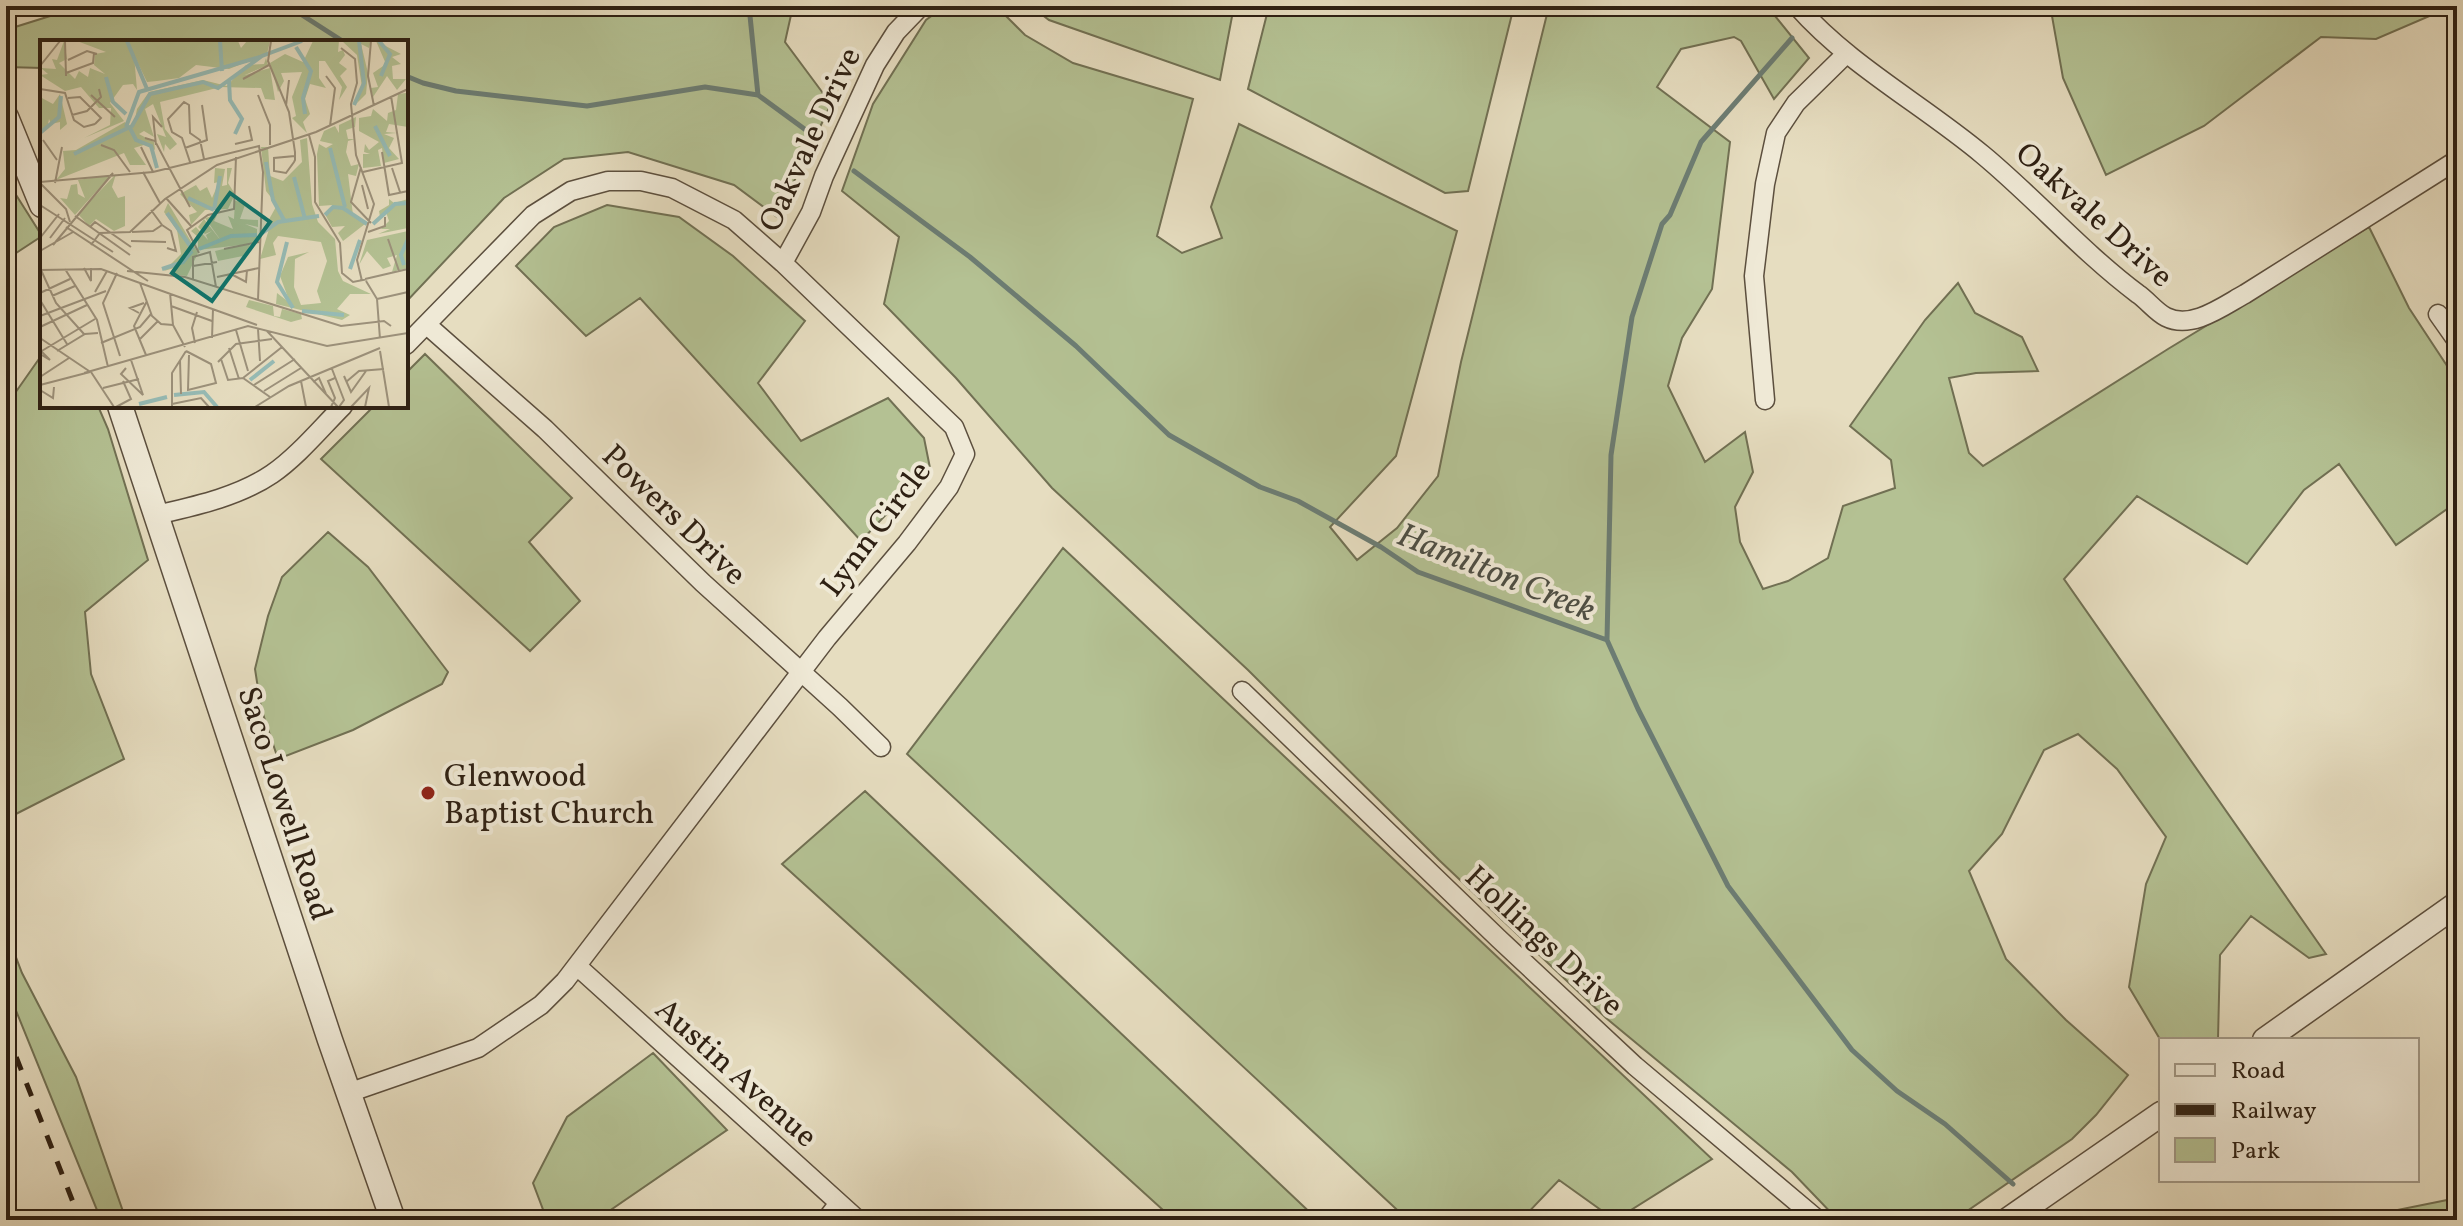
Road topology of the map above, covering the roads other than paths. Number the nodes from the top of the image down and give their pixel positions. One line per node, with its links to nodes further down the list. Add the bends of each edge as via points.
1 (921, 6): 7 (street, Oakvale Drive, via 875,65)
2 (1797, 6): 3 (street, Oakvale Drive)
3 (1847, 53): 5 (street, Oakvale Drive, via 1983,155 2108,271 2166,317 2186,321 2245,294); 12 (street, via 1796,103 1776,133 1754,276)
4 (6, 117): 6 (street)
5 (2457, 160)
6 (40, 200)
7 (783, 263): 9 (street, Lynn Circle, via 734,220 672,188 608,181 571,191 533,215); 16 (street, Lynn Circle, via 954,427 965,454 949,487)
8 (2438, 314): 10 (street)
9 (427, 325): 11 (street, Lynn Circle); 16 (street, Powers Drive, via 545,429)
10 (2457, 341)
11 (408, 343)
12 (1765, 400)
13 (121, 408): 15 (street, Saco Lowell Road)
14 (341, 408): 15 (street, via 273,473 242,490)
15 (156, 515): 22 (street, Saco Lowell Road)
16 (801, 673): 18 (street, Powers Drive); 20 (street, Lynn Circle)
17 (1242, 691): 28 (street, Hollings Drive, via 1635,1066)
18 (881, 747)
19 (2457, 904): 21 (street)
20 (577, 966): 22 (street, Lynn Circle, via 541,1005 478,1048); 24 (street, Austin Avenue)
21 (2268, 1038)
22 (348, 1093): 25 (street, Saco Lowell Road)
23 (2159, 1115): 29 (street)
24 (839, 1203): 26 (street); 27 (street, Austin Avenue)
25 (393, 1220)
26 (826, 1220)
27 (858, 1220)
28 (1818, 1220)
29 (2008, 1220)

